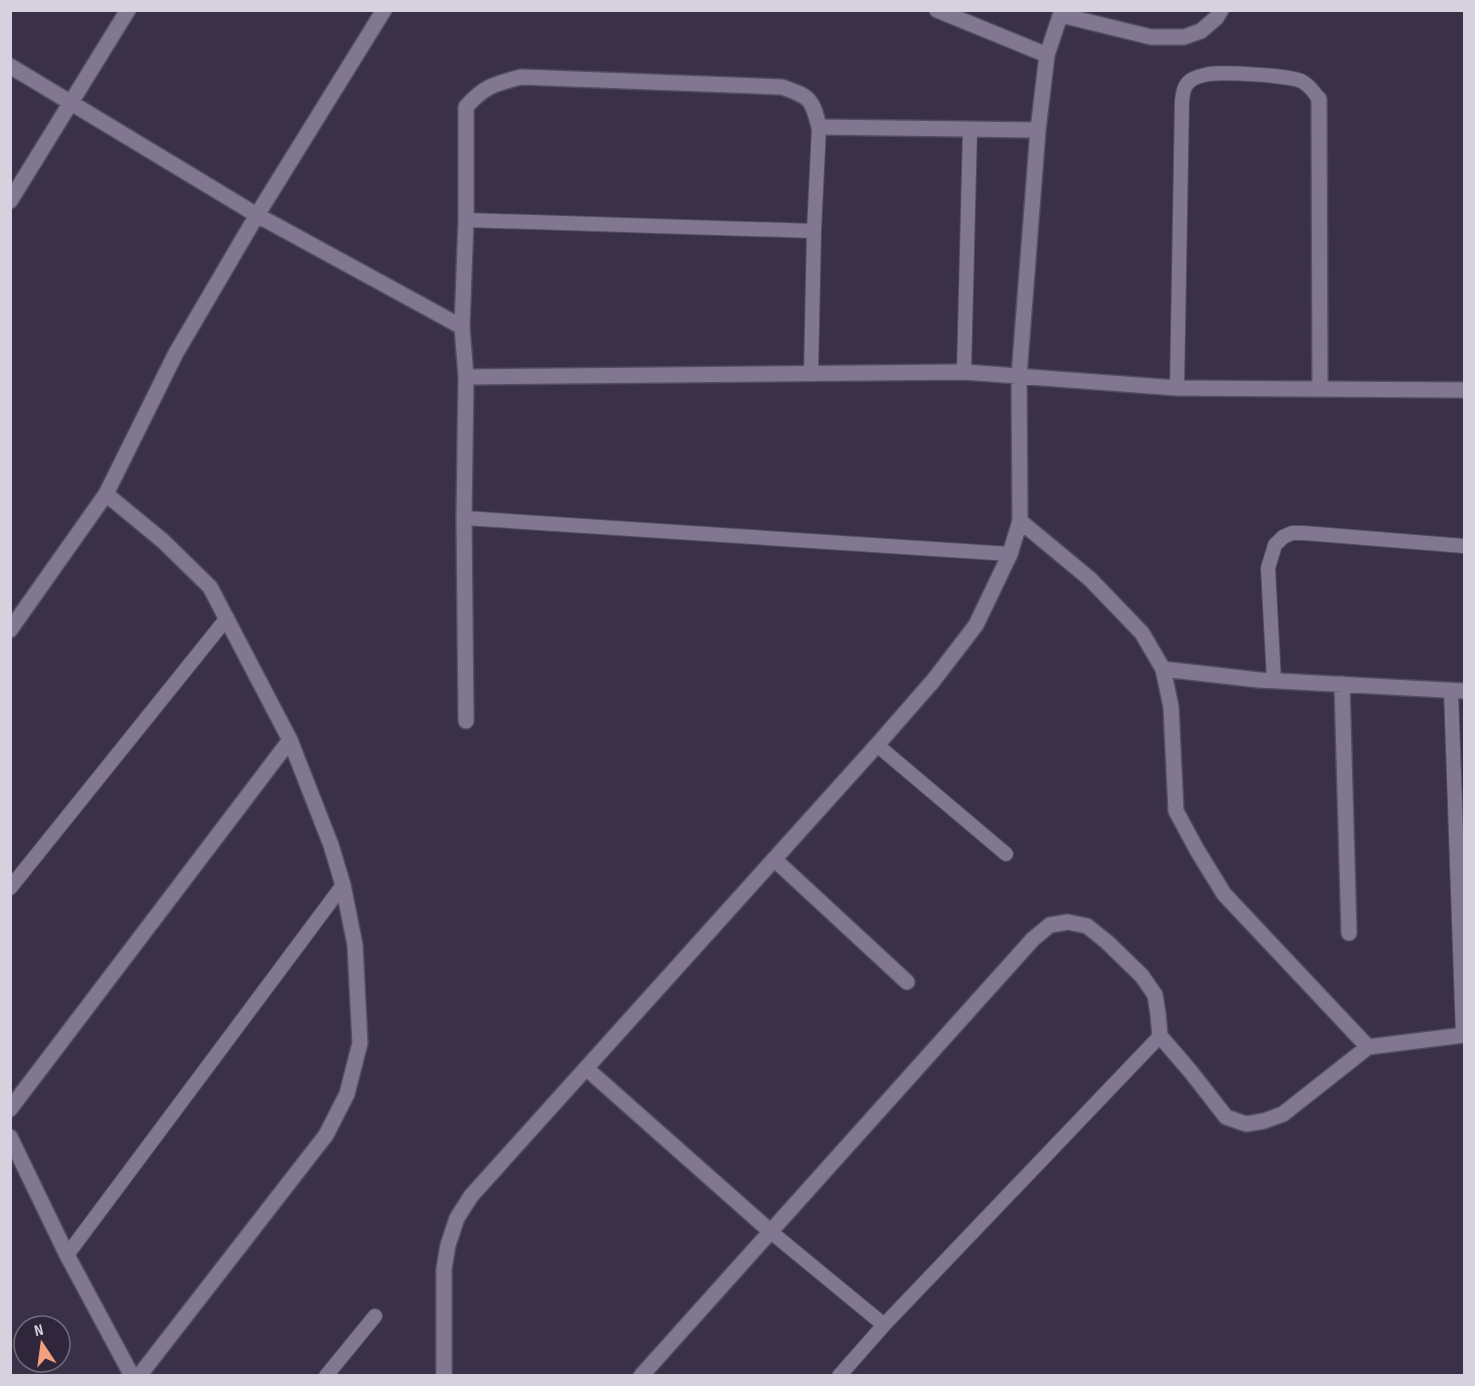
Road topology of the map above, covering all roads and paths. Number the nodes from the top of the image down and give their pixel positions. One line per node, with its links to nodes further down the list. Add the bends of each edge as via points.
1 (128, 10): 9 (street)
2 (384, 10): 14 (street)
3 (937, 10): 6 (street)
4 (1221, 10): 5 (street, via 1201,31 1184,37 1151,37)
5 (1061, 13): 6 (street)
6 (1047, 55): 12 (street)
7 (10, 66): 9 (street)
8 (1319, 99): 22 (lane, via 1302,80 1278,76 1209,74 1193,79 1185,87); 23 (street)
9 (72, 103): 13 (street); 14 (street)
10 (819, 126): 11 (street); 15 (street, via 814,108 804,95 782,87 521,77 494,84 477,94 466,107); 16 (lane)
11 (970, 129): 12 (street); 18 (lane)
12 (1038, 130): 20 (street)
13 (10, 201)
14 (257, 215): 17 (street); 25 (street, via 176,353)
15 (466, 220): 16 (lane); 17 (street)
16 (814, 231): 19 (lane)
17 (462, 327): 21 (street)
18 (964, 372): 19 (street); 20 (street)
19 (811, 374): 21 (street)
20 (1019, 376): 22 (street); 27 (street)
21 (466, 377): 26 (street)
22 (1177, 388): 23 (street)
23 (1320, 389): 24 (street)
24 (1464, 390)
25 (106, 494): 30 (street, via 210,587); 31 (street)
26 (464, 518): 29 (lane); 36 (street)
27 (1020, 520): 29 (street); 32 (street, via 1090,579 1142,633)
28 (1464, 546): 33 (lane, via 1304,533 1283,537 1275,545 1268,568)
29 (1010, 554): 38 (street, via 976,625)
30 (227, 618): 37 (street); 42 (lane)
31 (10, 630)
32 (1163, 669): 33 (street); 47 (street, via 1171,708 1176,811 1197,850 1224,894)
33 (1274, 681): 34 (street)
34 (1342, 684): 35 (street); 43 (street)
35 (1457, 691): 45 (lane)
36 (466, 721)
37 (290, 740): 41 (street); 49 (street)
38 (877, 745): 39 (lane); 40 (street)
39 (1006, 854)
40 (774, 859): 44 (street); 48 (street)
41 (343, 885): 52 (lane); 56 (street, via 355,945 360,1043 347,1094 326,1135)
42 (10, 888)
43 (1348, 933)
44 (907, 982)
45 (1464, 1035): 47 (street)
46 (1160, 1036): 47 (street, via 1226,1117 1246,1124 1283,1114); 51 (street, via 1155,995 1142,976 1087,926 1068,922 1050,925 1033,939); 54 (lane)
47 (1368, 1047)
48 (587, 1069): 51 (street); 58 (street, via 471,1196 457,1218 444,1269)
49 (10, 1109)
50 (10, 1137): 52 (street)
51 (771, 1232): 54 (lane); 59 (street)
52 (67, 1255): 55 (street)
53 (375, 1316): 57 (lane)
54 (884, 1325): 60 (lane)
55 (132, 1376)
56 (139, 1376)
57 (326, 1376)
58 (444, 1376)
59 (641, 1376)
60 (839, 1376)

